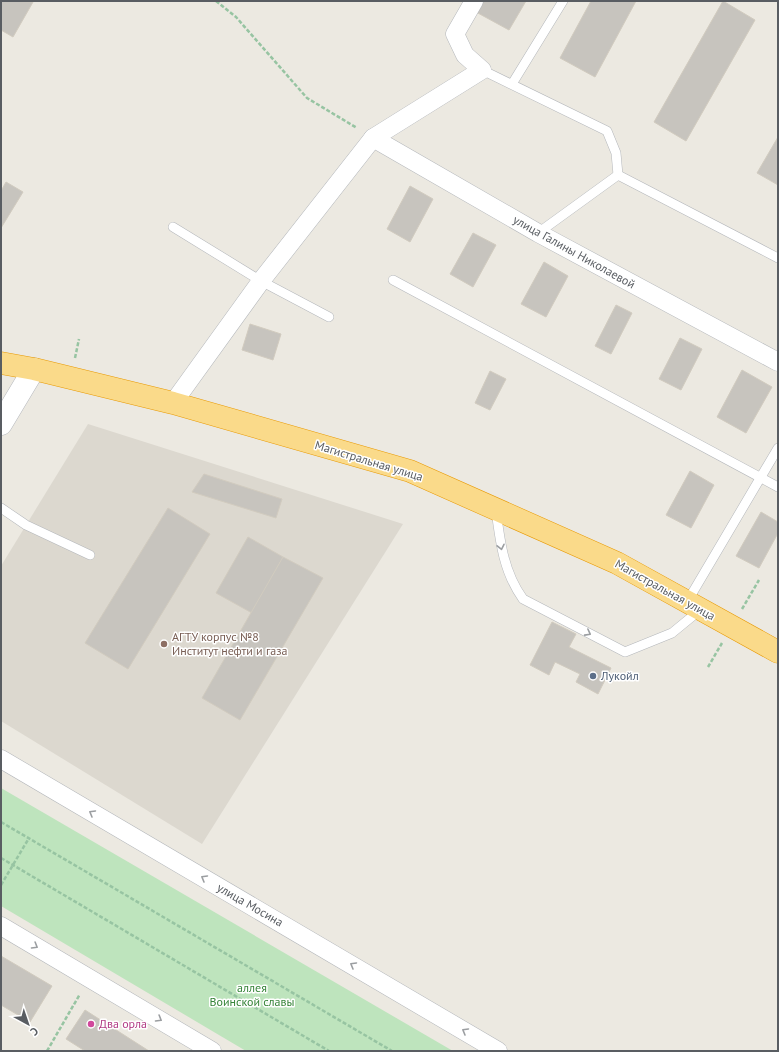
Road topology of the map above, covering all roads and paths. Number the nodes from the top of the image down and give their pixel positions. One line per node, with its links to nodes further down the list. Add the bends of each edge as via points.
1 (216, 1): 6 (path, via 236,17 308,98)
2 (474, 1): 4 (street, via 455,34 465,55)
3 (563, 1): 5 (lane)
4 (482, 70): 5 (lane); 6 (street)
5 (512, 84): 7 (lane, via 607,131 616,152)
6 (373, 138): 9 (street, улица Галины Николаевой); 12 (street)
7 (618, 175): 9 (lane); 10 (lane)
8 (173, 227): 12 (lane)
9 (538, 233): 14 (street, улица Галины Николаевой)
10 (778, 258)
11 (393, 280): 20 (lane)
12 (262, 281): 13 (lane); 17 (street)
13 (329, 317)
14 (778, 362)
15 (1, 363): 16 (highway, Магистральная улица)
16 (34, 369): 17 (highway, Магистральная улица); 18 (street)
17 (173, 403): 23 (highway, Магистральная улица, via 410,471)
18 (1, 424)
19 (778, 448): 20 (lane)
20 (761, 478): 21 (lane); 25 (lane)
21 (778, 487)
22 (1, 508): 24 (lane, via 26,525)
23 (496, 509): 25 (highway, Магистральная улица, via 618,563); 25 (lane, one-way to 25, via 501,549 514,587 524,599 625,652 672,633)
24 (90, 555)
25 (693, 606): 26 (highway, Магистральная улица)
26 (778, 652)
27 (1, 759): 39 (street, улица Мосина, one-way to 27)
28 (1, 822): 29 (path)
29 (29, 838): 31 (path); 38 (path)
30 (1, 858): 31 (path)
31 (13, 865): 32 (path); 37 (path)
32 (1, 885)
33 (1, 926): 34 (street, one-way to 34)
34 (89, 978): 35 (path); 36 (street, one-way to 36)
35 (47, 1051)
36 (212, 1051)
37 (328, 1051)
38 (392, 1051)
39 (498, 1051)

